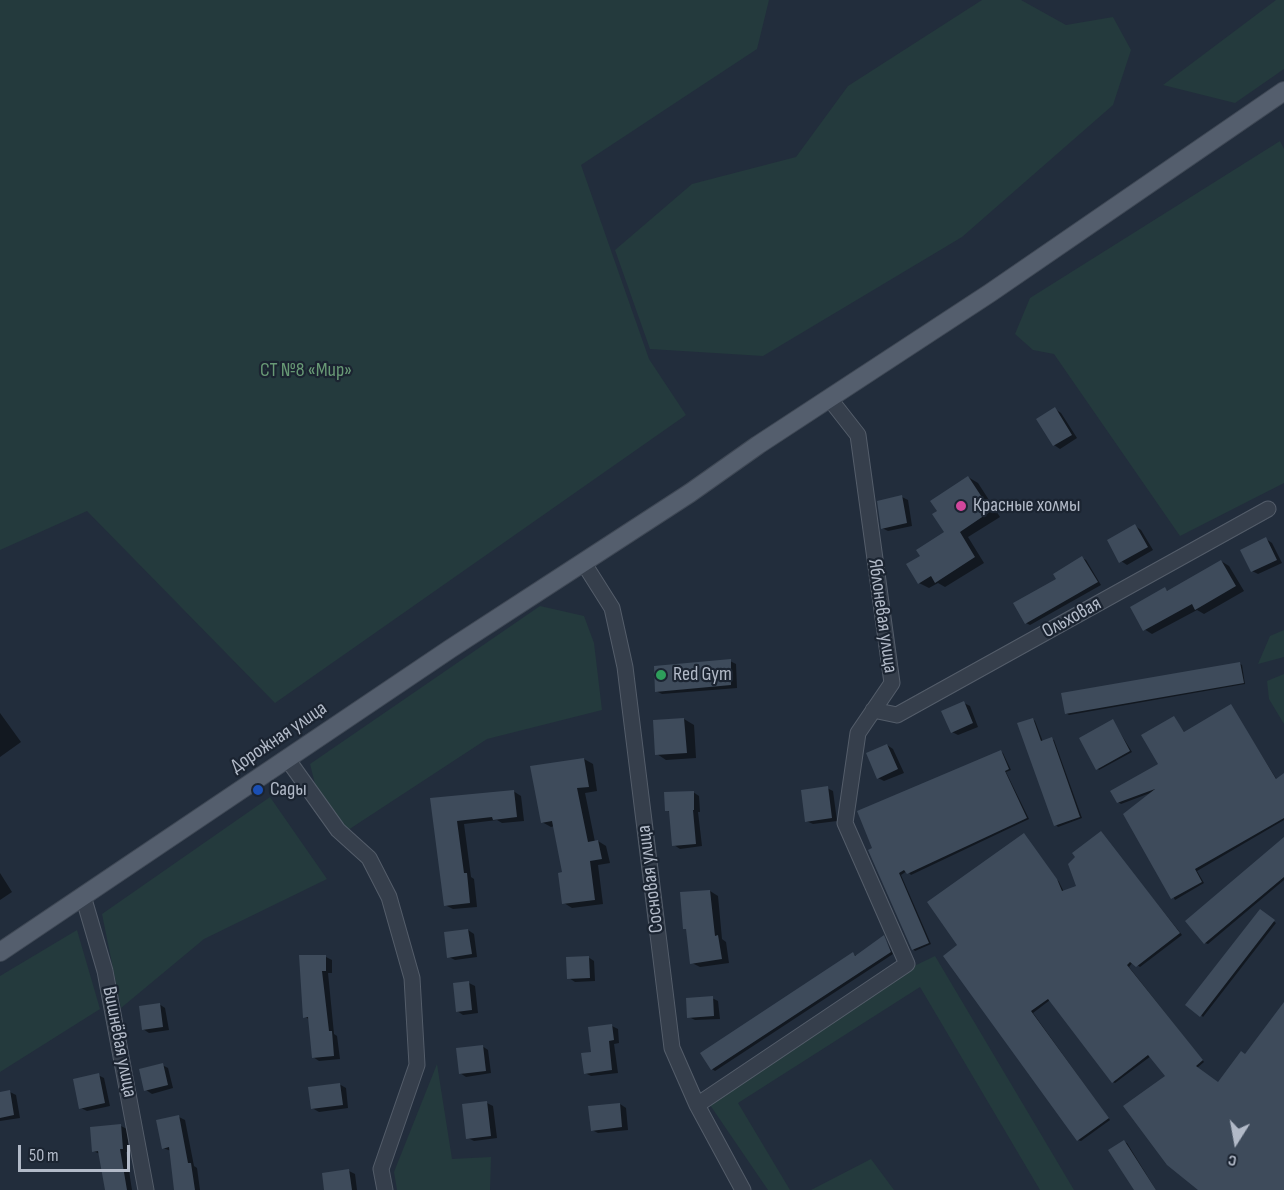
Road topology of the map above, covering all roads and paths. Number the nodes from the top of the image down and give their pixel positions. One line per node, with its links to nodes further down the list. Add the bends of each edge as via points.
1 (1284, 91): 2 (main road, Дорожная улица)
2 (829, 398): 4 (main road, Дорожная улица); 5 (street, Яблоневая улица, via 858,435 892,683)
3 (1268, 510): 5 (street, Ольховая, via 897,715)
4 (583, 562): 6 (main road, Дорожная улица); 9 (street, Сосновая улица, via 612,608 619,637 672,1048)
5 (873, 710): 9 (street, Яблоневая улица, via 858,733 845,823 907,964)
6 (288, 760): 7 (main road, Дорожная улица); 11 (street, via 338,830 369,858 389,897 412,978 417,1065 381,1169)
7 (83, 896): 8 (main road, Дорожная улица); 10 (street, Вишнёвая улица, via 105,971)
8 (0, 952)
9 (697, 1105): 12 (street, Сосновая улица)
10 (146, 1190)
11 (385, 1190)
12 (743, 1190)

